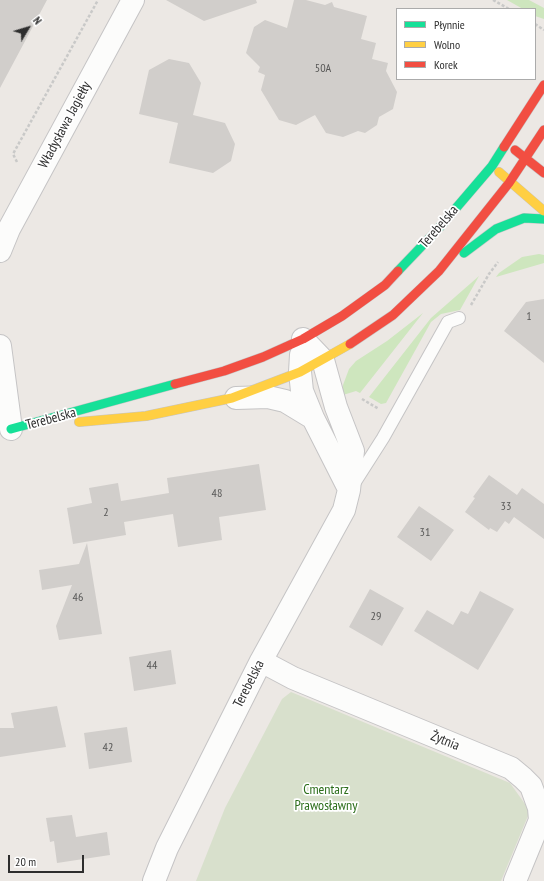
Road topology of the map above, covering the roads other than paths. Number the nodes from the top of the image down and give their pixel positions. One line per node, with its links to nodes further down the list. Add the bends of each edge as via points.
1 (133, 0): 11 (street, Władysława Jagiełły, via 9,228)
2 (544, 85): 4 (street, Terebelska)
3 (544, 130): 5 (street, Terebelska)
4 (508, 144): 5 (street); 6 (street, Terebelska)
5 (526, 158): 7 (street); 8 (street, Terebelska)
6 (492, 166): 8 (street); 14 (street, Terebelska, via 439,228 385,285 342,316)
7 (544, 173)
8 (509, 183): 9 (street); 12 (street, Terebelska)
9 (544, 211)
10 (544, 219): 12 (street, Terebelska, via 524,218 496,229)
11 (0, 250)
12 (439, 272): 16 (street, Terebelska, via 393,315)
13 (459, 318): 21 (lane, Terebelska, via 448,322 373,455)
14 (303, 339): 16 (street, Terebelska); 17 (street); 20 (street, Terebelska, via 224,371)
15 (0, 346): 20 (street)
16 (323, 360): 17 (street, Terebelska); 21 (street, Terebelska, via 336,407 353,451)
17 (300, 372): 18 (street, Terebelska); 19 (street, via 302,390)
18 (232, 398): 19 (street, Terebelska, via 268,397 285,401); 20 (street, Terebelska, via 146,416)
19 (313, 418): 21 (street)
20 (6, 430)
21 (349, 490): 22 (street, Terebelska, via 344,510)
22 (261, 661): 23 (street, Terebelska, via 167,848); 24 (street, Żytnia, via 293,678 512,768 524,778 536,797 540,820)
23 (154, 881)
24 (515, 881)

